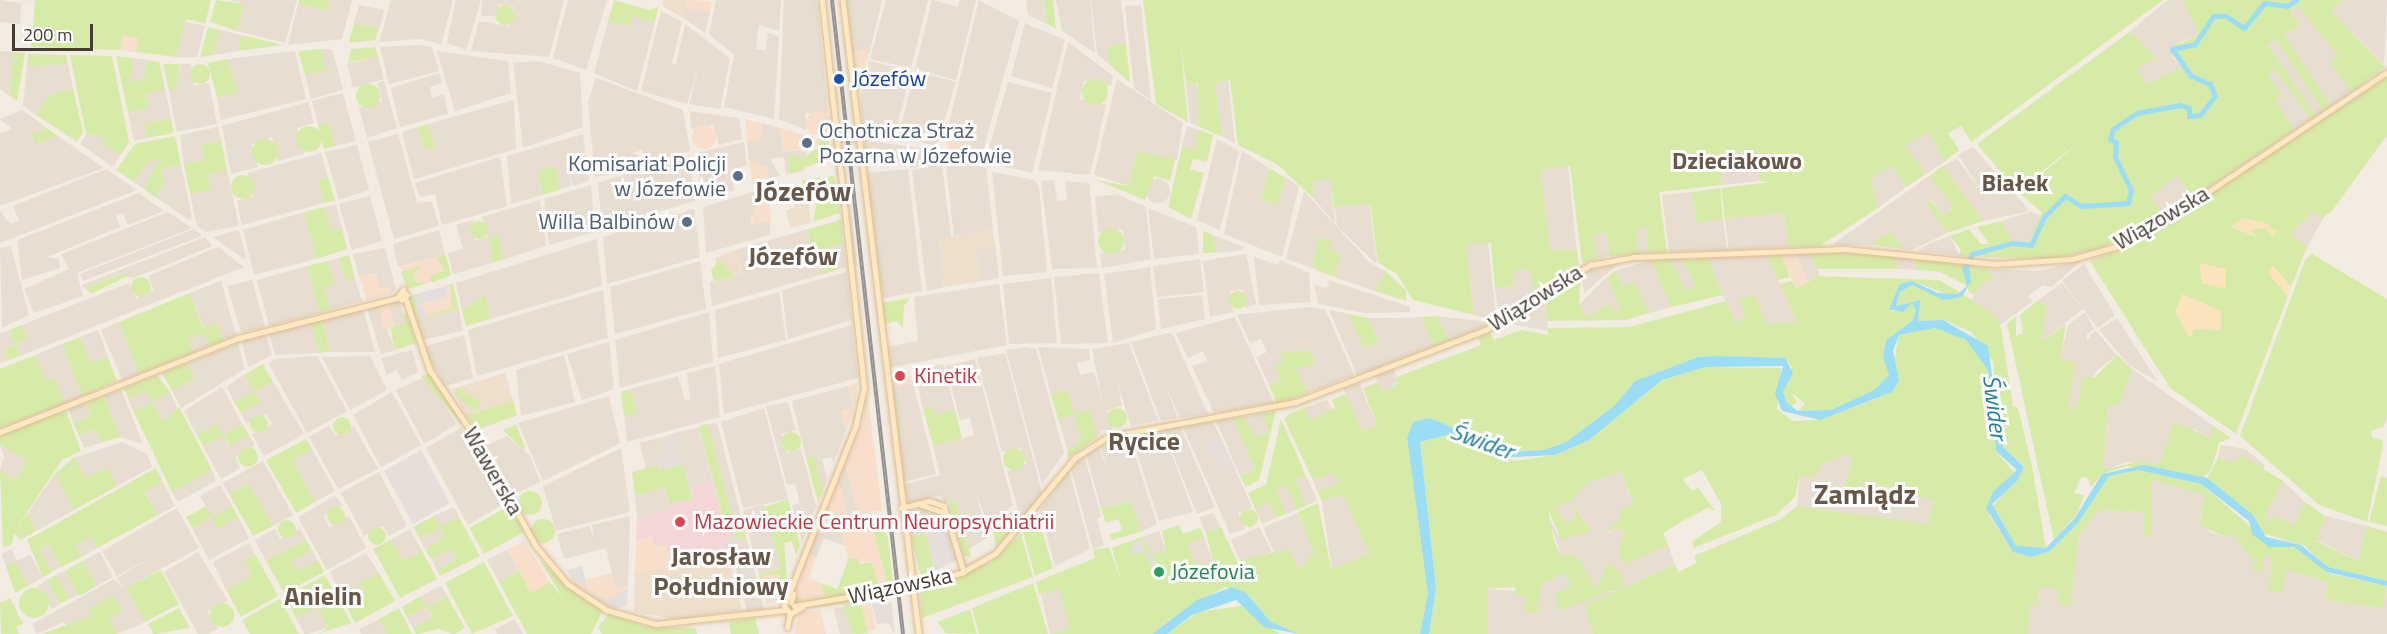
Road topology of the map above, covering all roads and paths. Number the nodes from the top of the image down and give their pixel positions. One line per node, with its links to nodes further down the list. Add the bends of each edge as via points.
1 (822, 0): 4 (main road)
2 (843, 0): 5 (main road)
3 (2387, 72): 8 (main road, Wiązowska, via 2130,240 2059,261 1972,262 1845,249 1634,257 1590,265 1477,334 1296,402 1129,429 1100,440 1069,465 1008,543)
4 (836, 136): 5 (main road); 10 (main road, via 864,393 795,579)
5 (858, 137): 7 (main road)
6 (0, 432): 11 (main road, Wawerska, via 239,338 400,298 430,370 480,444 536,546 561,578)
7 (901, 508): 8 (main road, via 933,501 950,518); 9 (main road)
8 (964, 572): 9 (main road, Wiązowska)
9 (913, 586): 10 (main road, Wiązowska, bridge); 13 (main road)
10 (789, 608): 11 (main road, Wiązowska, via 671,625); 12 (main road)
11 (607, 610)
12 (786, 634)
13 (917, 634)

